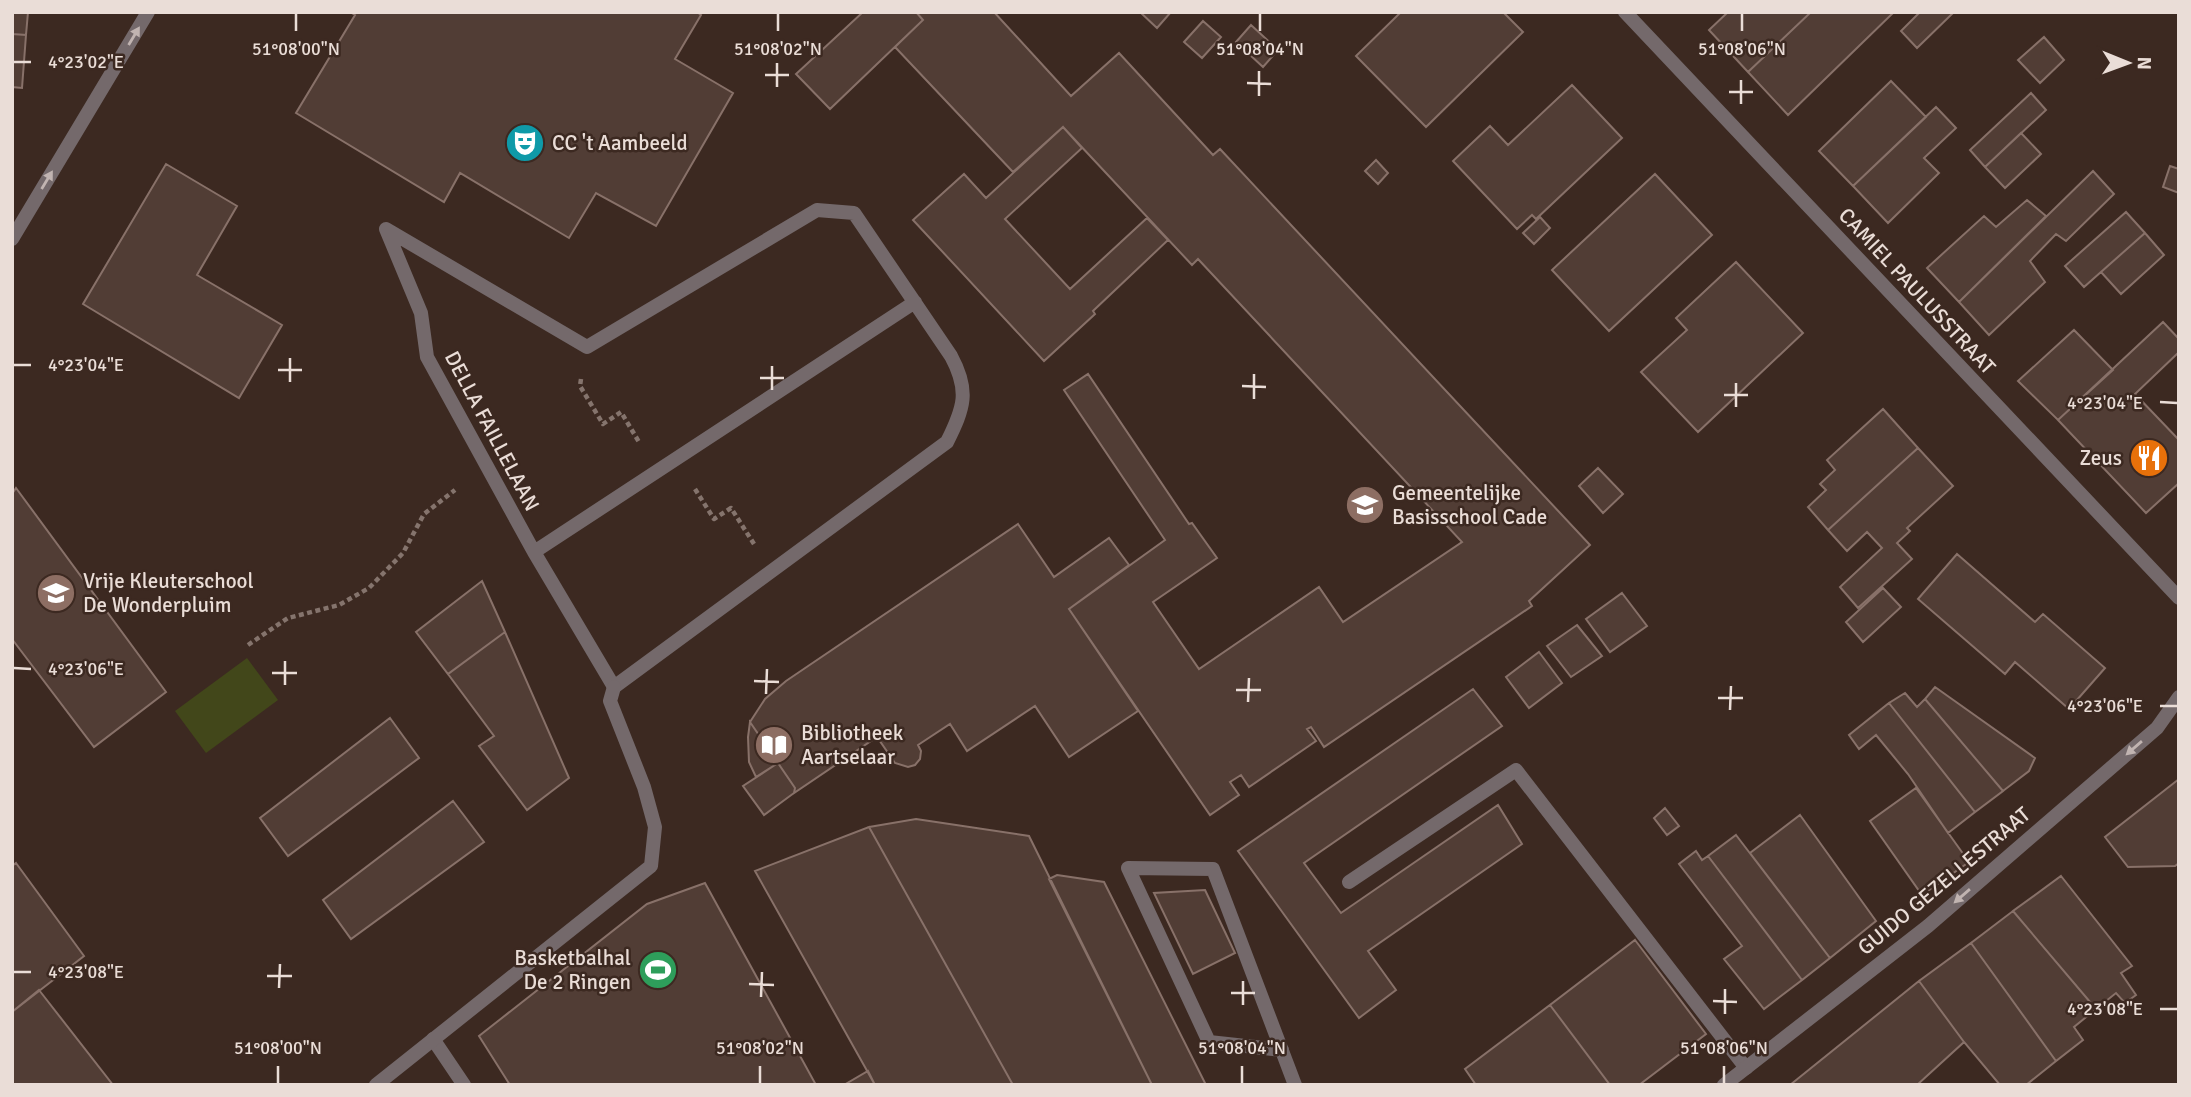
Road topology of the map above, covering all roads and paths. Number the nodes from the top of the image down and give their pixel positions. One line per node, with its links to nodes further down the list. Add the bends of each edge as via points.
1 (148, 12): 3 (street, one-way to 1)
2 (1625, 12): 7 (street, CAMIEL PAULUSSTRAAT)
3 (12, 239)
4 (915, 302): 6 (street); 6 (street, DELLA FAILLELAAN, via 854,214 817,209 587,347 386,229 421,313 427,357); 9 (street, DELLA FAILLELAAN, via 961,375 964,398 947,442)
5 (455, 490): 8 (path, via 424,514 403,553 369,588 340,605 288,618)
6 (534, 552): 9 (street)
7 (2179, 598)
8 (248, 645)
9 (614, 687): 12 (street, via 610,701 655,827 651,866)
10 (2179, 697): 14 (street, GUIDO GEZELLESTRAAT, one-way to 14, via 2157,728 1928,926)
11 (1349, 882): 14 (street, via 1516,770)
12 (433, 1039): 15 (street); 16 (street)
13 (1282, 1050): 13 (street, via 1213,869 1128,868 1209,1042); 17 (street)
14 (1746, 1068): 18 (street, GUIDO GEZELLESTRAAT)
15 (376, 1085)
16 (464, 1085)
17 (1295, 1085)
18 (1724, 1085)

